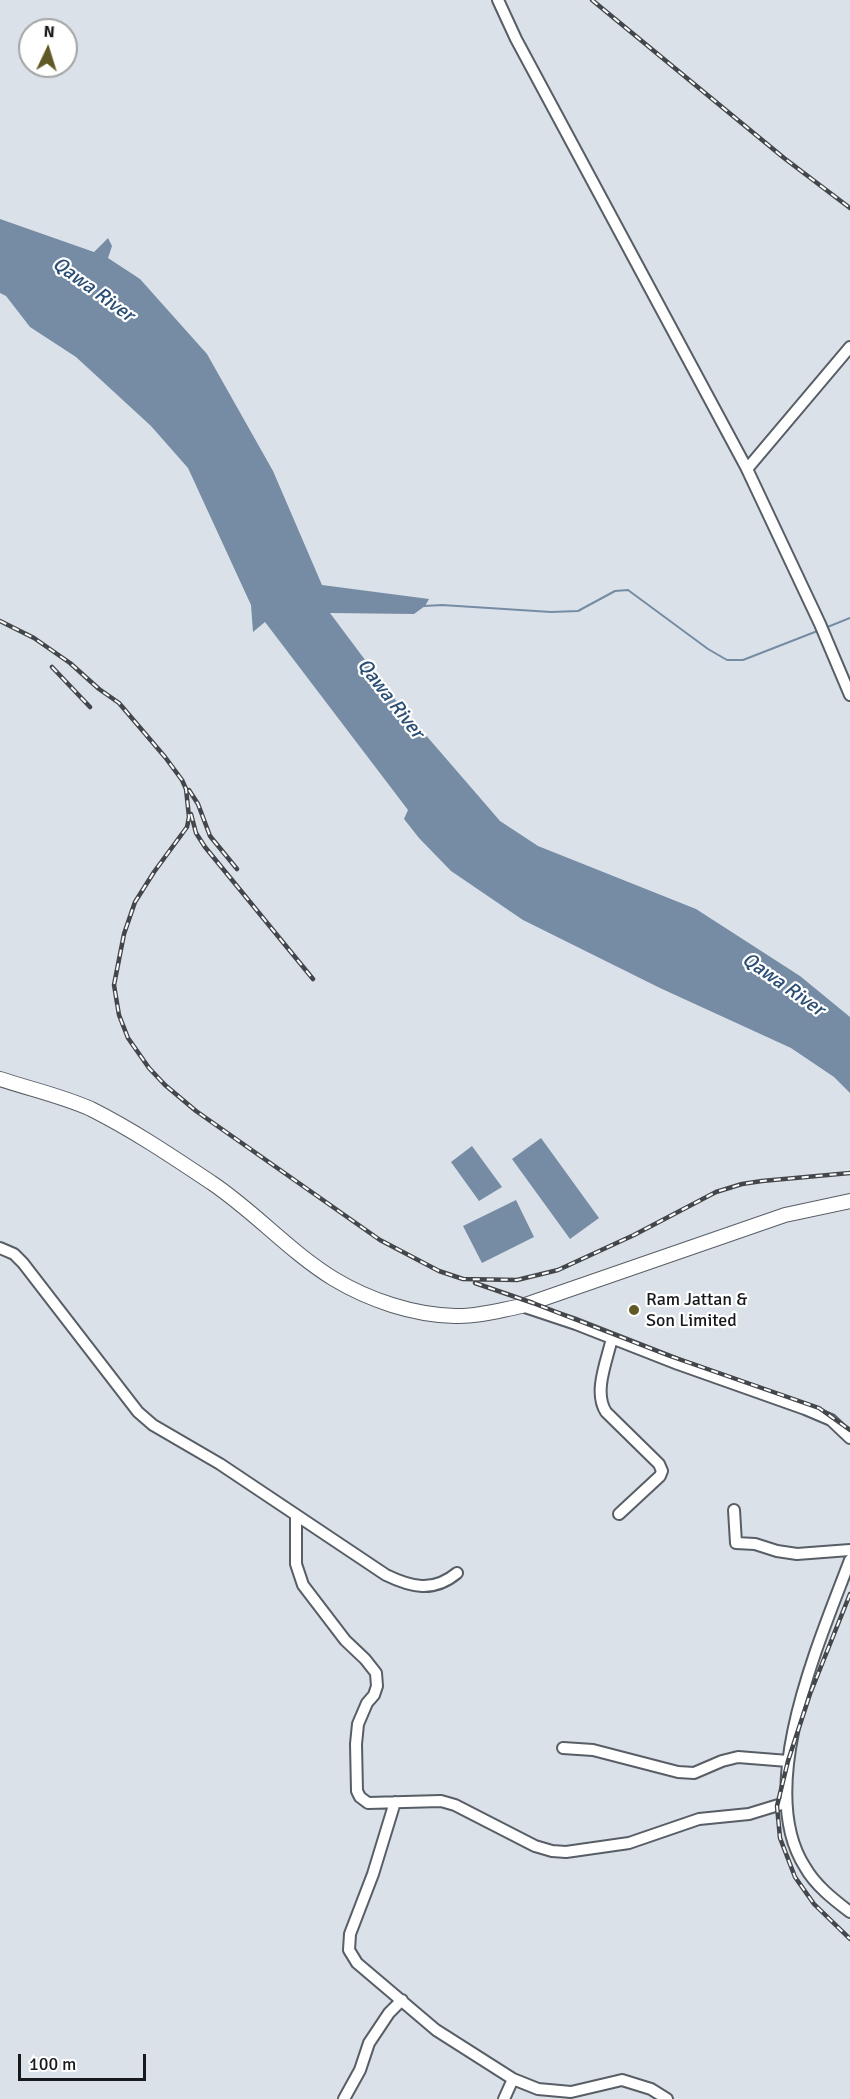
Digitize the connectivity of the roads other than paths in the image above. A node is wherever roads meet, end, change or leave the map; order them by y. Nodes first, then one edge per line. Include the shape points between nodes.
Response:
1 (498, 0) edge
2 (850, 347) edge
3 (747, 469) junction
4 (850, 695) edge
5 (0, 1079) edge
6 (850, 1201) edge
7 (0, 1248) edge
8 (522, 1306) junction
9 (612, 1338) junction
10 (850, 1438) edge
11 (734, 1510) dead end
12 (619, 1514) dead end
13 (296, 1515) junction
14 (850, 1550) edge
15 (850, 1560) edge
16 (457, 1574) dead end
17 (563, 1748) dead end
18 (788, 1761) junction
19 (395, 1802) junction
20 (785, 1803) junction
21 (850, 1912) edge
22 (402, 2000) junction
23 (513, 2079) junction
24 (344, 2099) edge
25 (504, 2099) edge
26 (667, 2099) edge

1 - 3 street
2 - 3 street
3 - 4 street
5 - 8 main road via 92,1110 143,1138 228,1194 315,1265 357,1292 393,1305 454,1317
6 - 8 main road via 785,1215
7 - 13 street via 22,1263 138,1412
8 - 9 street
9 - 10 street via 831,1420
9 - 12 street via 600,1403 662,1471
11 - 14 street via 736,1543 797,1554
13 - 16 street via 386,1575 408,1585 438,1584
13 - 19 street via 296,1564 303,1585 376,1673 374,1695 358,1724 357,1791 368,1803
15 - 18 street via 816,1651
17 - 18 street via 593,1750 694,1773 738,1757
18 - 20 street
19 - 20 street via 441,1801 455,1805 552,1851 629,1843 699,1820 749,1814
19 - 22 street via 348,1950 357,1963
20 - 21 street via 795,1846 805,1868
22 - 23 street via 436,2030
22 - 24 street via 369,2043
23 - 25 street
23 - 26 street via 538,2089 563,2092 622,2080 651,2088

